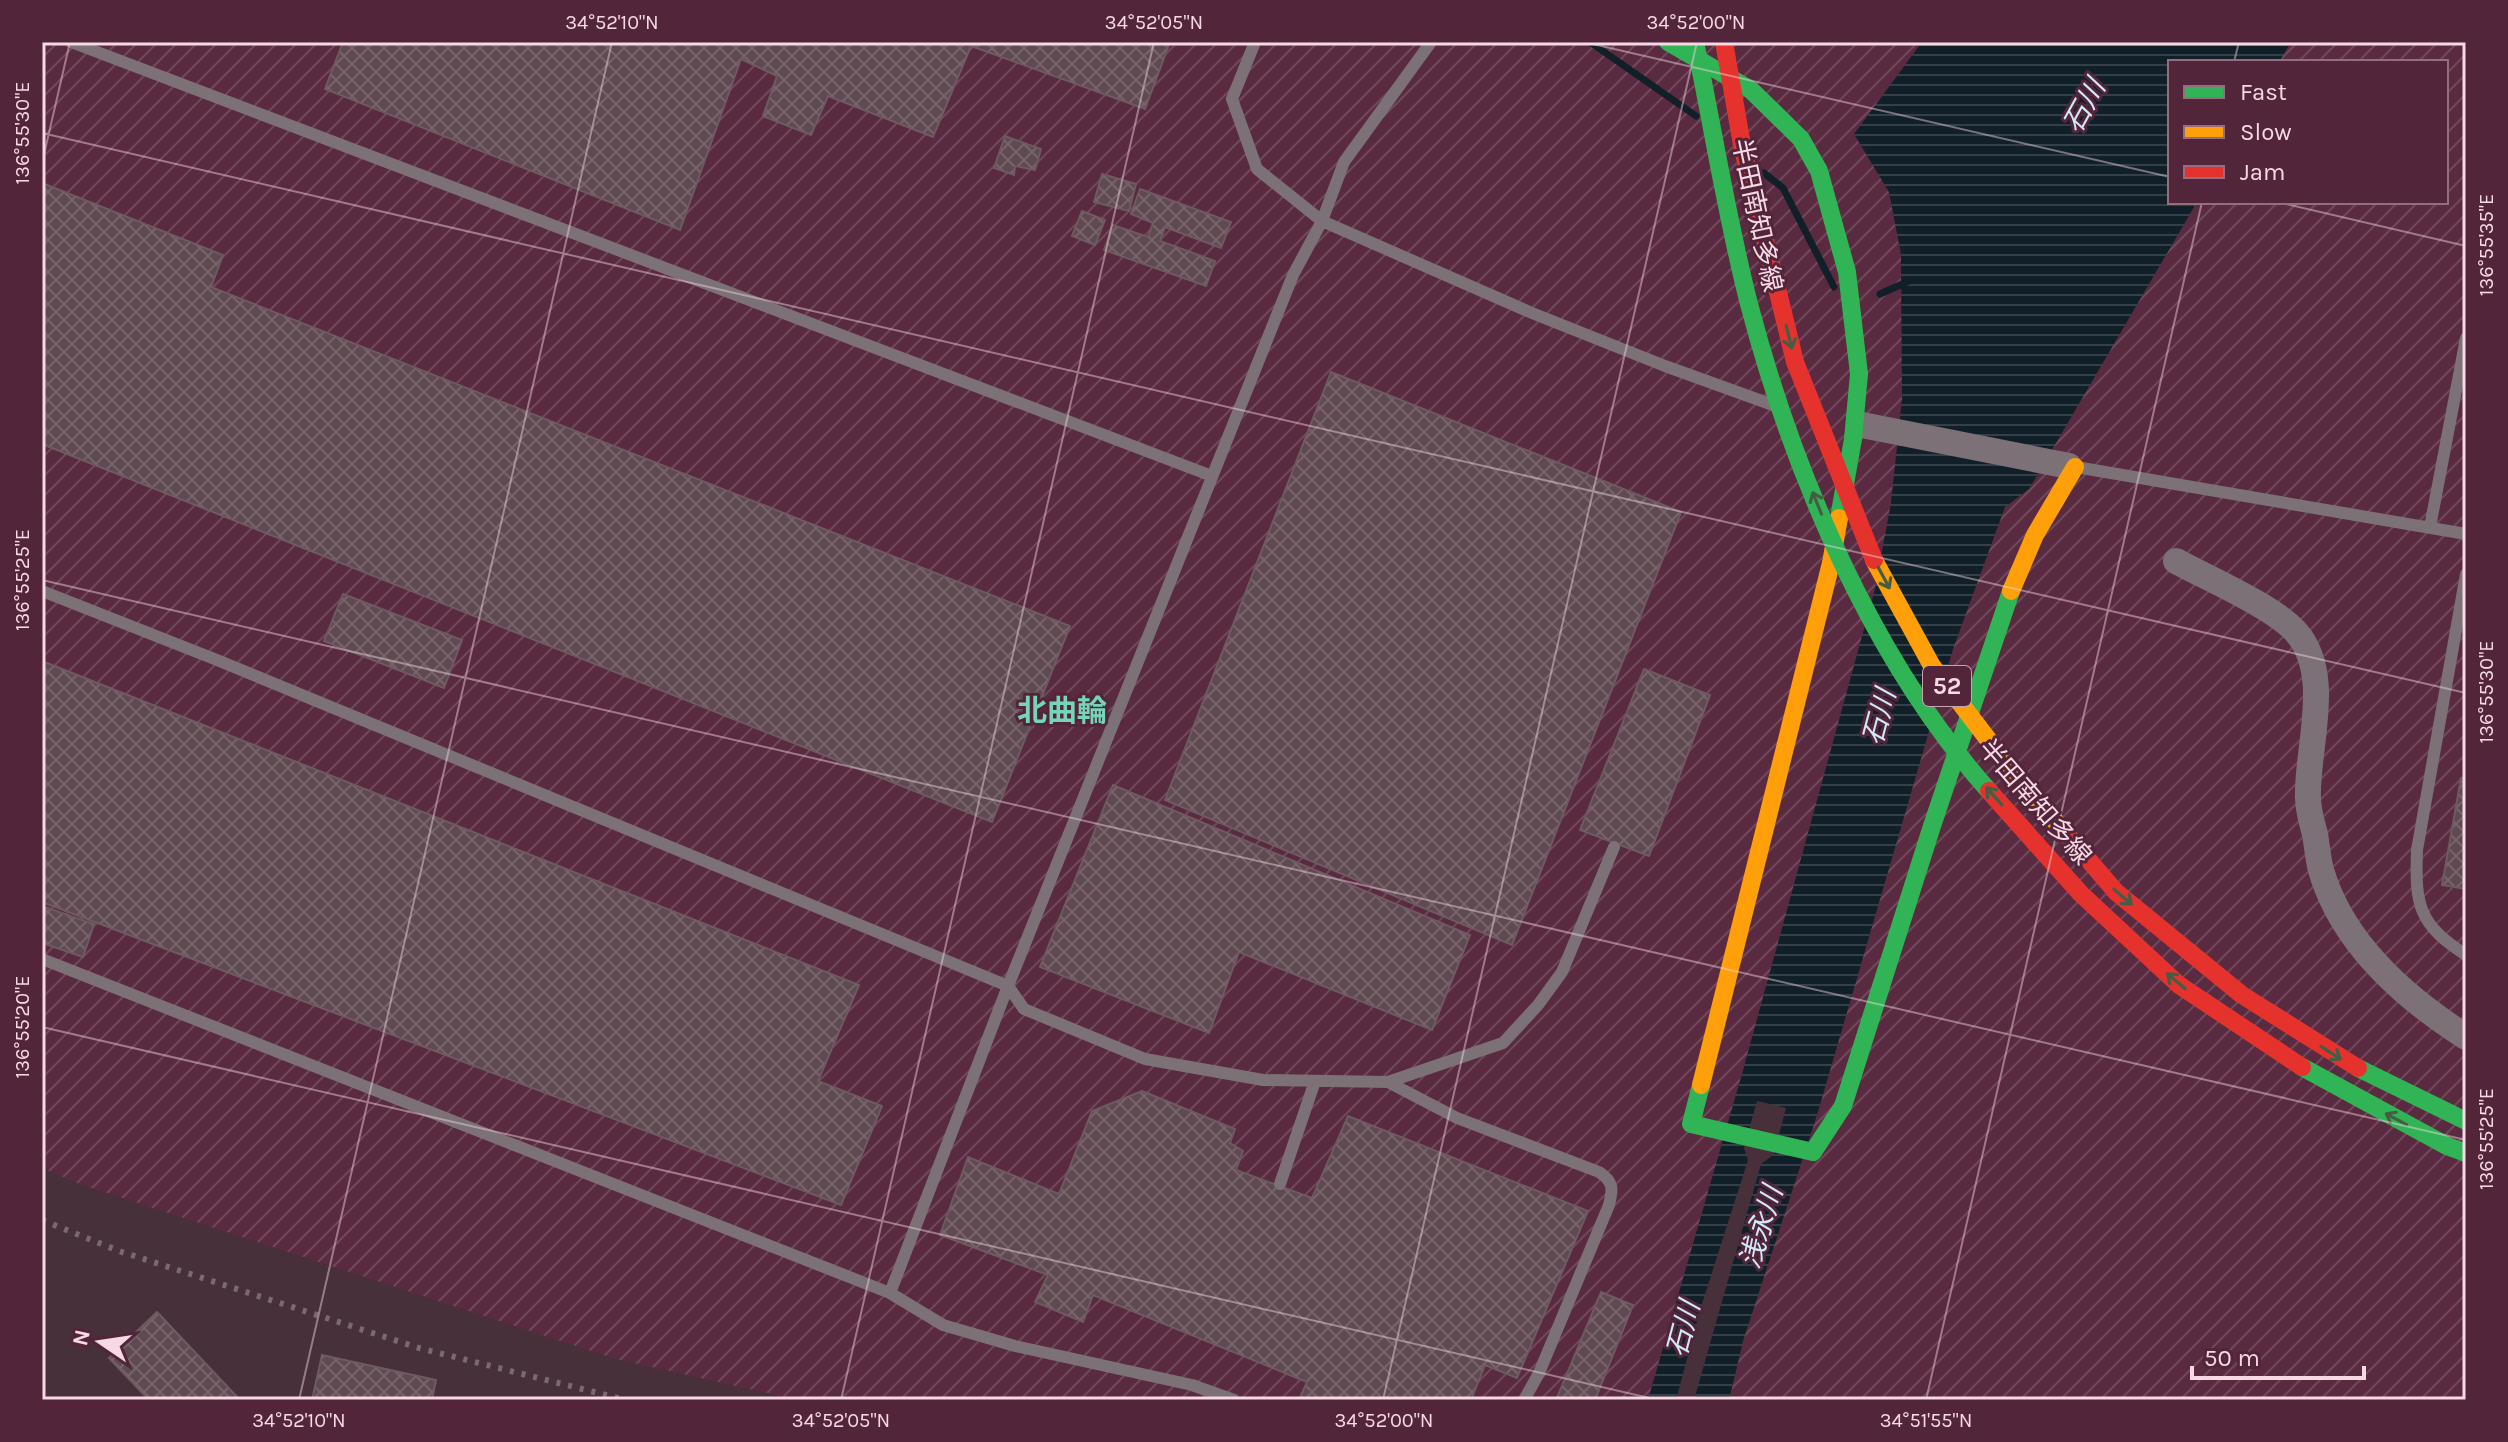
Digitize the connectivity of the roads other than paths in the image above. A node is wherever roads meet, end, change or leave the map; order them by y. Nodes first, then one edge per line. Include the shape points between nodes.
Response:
1 (71, 42) edge
2 (1255, 42) edge
3 (1431, 42) edge
4 (1668, 42) edge
5 (1695, 42) edge
6 (1724, 42) edge
7 (1322, 221) junction
8 (2466, 338) edge
9 (1858, 425) junction
10 (2072, 466) junction
11 (1212, 476) junction
12 (2430, 527) junction
13 (2466, 534) edge
14 (2176, 561) dead end
15 (2466, 574) edge
16 (42, 591) edge
17 (1614, 847) dead end
18 (2466, 955) edge
19 (42, 959) edge
20 (1008, 986) junction
21 (2466, 1037) edge
22 (1315, 1081) junction
23 (1388, 1082) junction
24 (2466, 1121) edge
25 (2466, 1153) edge
26 (1280, 1184) dead end
27 (890, 1293) junction
28 (1234, 1400) edge
29 (1524, 1400) edge

1 - 11 lane
2 - 7 lane via 1232,99 1257,169
3 - 7 lane via 1344,162
4 - 9 main road via 1751,90 1801,139 1819,171 1847,272 1859,374
25 -> 5 main road, 半田南知多線 / 52, bridge via 2313,1075 2179,985 2081,894 1962,761 1849,580 1790,438 1749,303
6 -> 24 main road, 半田南知多線 / 52, bridge via 1742,145 1795,362 1869,550 1932,666 2019,780 2116,892 2242,995 2348,1063
7 - 9 lane via 1665,366 1763,402
7 - 11 lane via 1293,275
8 - 12 lane
9 - 10 street
9 - 10 main road via 1831,563 1691,1124 1813,1152 1843,1106 2015,579
10 - 12 lane
11 - 20 lane
12 - 13 lane
14 - 21 street via 2275,615 2297,633 2313,663 2316,725 2308,798 2322,872 2345,923 2387,977
15 - 18 lane via 2417,850 2415,888 2423,915 2441,939
16 - 20 lane
17 - 23 lane via 1562,972 1503,1043
19 - 27 lane
20 - 22 lane via 1024,1009 1145,1059 1263,1080
20 - 27 lane
22 - 23 lane
22 - 26 lane
23 - 29 lane via 1457,1118 1610,1179 1609,1205
27 - 28 lane via 943,1325 1192,1385

